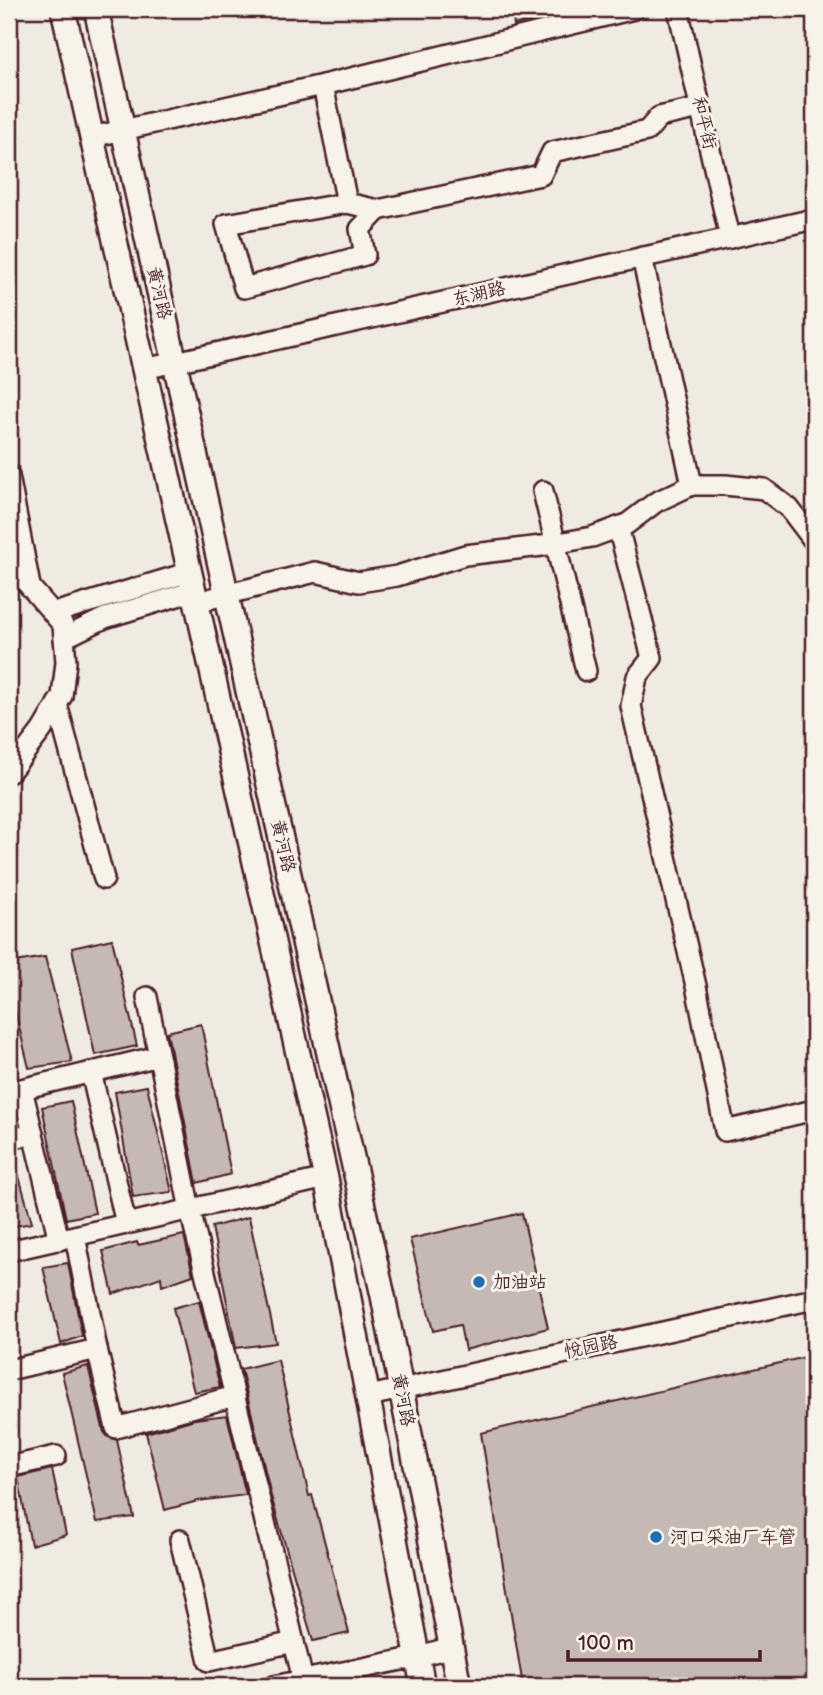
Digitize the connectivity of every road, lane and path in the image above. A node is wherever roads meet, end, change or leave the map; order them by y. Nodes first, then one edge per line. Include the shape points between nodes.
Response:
1 (64, 9) edge
2 (96, 9) edge
3 (634, 9) edge
4 (678, 9) edge
5 (323, 85) junction
6 (701, 108) junction
7 (122, 130) junction
8 (92, 137) junction
9 (347, 203) junction
10 (378, 210) junction
11 (814, 219) edge
12 (730, 238) junction
13 (642, 257) junction
14 (175, 363) junction
15 (144, 369) junction
16 (9, 476) edge
17 (692, 485) junction
18 (543, 491) dead end
19 (618, 527) junction
20 (814, 541) edge
21 (556, 544) junction
22 (9, 569) edge
23 (221, 569) junction
24 (30, 586) junction
25 (193, 586) junction
26 (227, 595) junction
27 (54, 612) junction
28 (64, 638) junction
29 (586, 671) dead end
30 (57, 704) junction
31 (9, 773) edge
32 (104, 880) dead end
33 (147, 997) dead end
34 (159, 1056) junction
35 (91, 1072) junction
36 (15, 1090) edge
37 (814, 1110) edge
38 (33, 1134) junction
39 (9, 1139) edge
40 (326, 1178) junction
41 (190, 1209) junction
42 (126, 1224) junction
43 (67, 1238) junction
44 (9, 1251) edge
45 (814, 1299) edge
46 (97, 1349) junction
47 (9, 1370) edge
48 (401, 1388) junction
49 (235, 1396) junction
50 (369, 1396) junction
51 (56, 1456) dead end
52 (9, 1467) edge
53 (180, 1540) dead end
54 (294, 1642) junction
55 (451, 1647) junction
56 (417, 1657) junction
57 (303, 1680) junction
58 (274, 1686) edge
59 (423, 1686) edge
60 (459, 1686) edge

1 - 8 main road, 黄河路
2 - 7 main road, 黄河路
3 - 5 street
4 - 6 street, 和平街
5 - 7 street
5 - 9 street
6 - 10 street via 659,117 647,131 552,152 541,175
6 - 12 street, 和平街
7 - 8 street
7 - 14 main road, 黄河路
8 - 15 main road, 黄河路
9 - 10 street
9 - 10 street via 226,224 244,288 365,255 360,229
11 - 12 street, 东湖路
12 - 13 street, 东湖路
13 - 14 street, 东湖路
13 - 17 street
14 - 15 street, 东湖路
14 - 23 main road, 黄河路
15 - 25 main road, 黄河路
16 - 24 street
17 - 19 street
17 - 20 street via 764,489 789,508
18 - 21 street
19 - 21 street
19 - 37 street via 652,658 637,677 631,706 725,1131
21 - 26 street via 465,555 397,576 359,582 315,572
21 - 29 street
22 - 24 street
23 - 25 street
23 - 26 main road, 黄河路
24 - 27 street
25 - 26 street
25 - 27 street
25 - 28 street
25 - 40 main road, 黄河路
26 - 48 main road, 黄河路
27 - 28 street via 63,625
28 - 30 street via 66,662
30 - 31 street
30 - 32 street
33 - 34 street
34 - 35 street
34 - 41 street
35 - 36 street
35 - 42 street
36 - 38 street
38 - 39 street
38 - 43 street
40 - 41 street
40 - 50 main road, 黄河路
41 - 42 street
41 - 49 street
42 - 43 street
43 - 44 street
43 - 46 street
45 - 48 street, 悦园路
46 - 47 street
46 - 49 street via 116,1428
48 - 50 street, 悦园路
48 - 55 main road, 黄河路
49 - 54 street
50 - 56 main road, 黄河路
51 - 52 street
53 - 54 street via 209,1661
54 - 57 street
55 - 56 street
55 - 60 main road, 黄河路
56 - 57 street
56 - 59 main road, 黄河路
57 - 58 street

